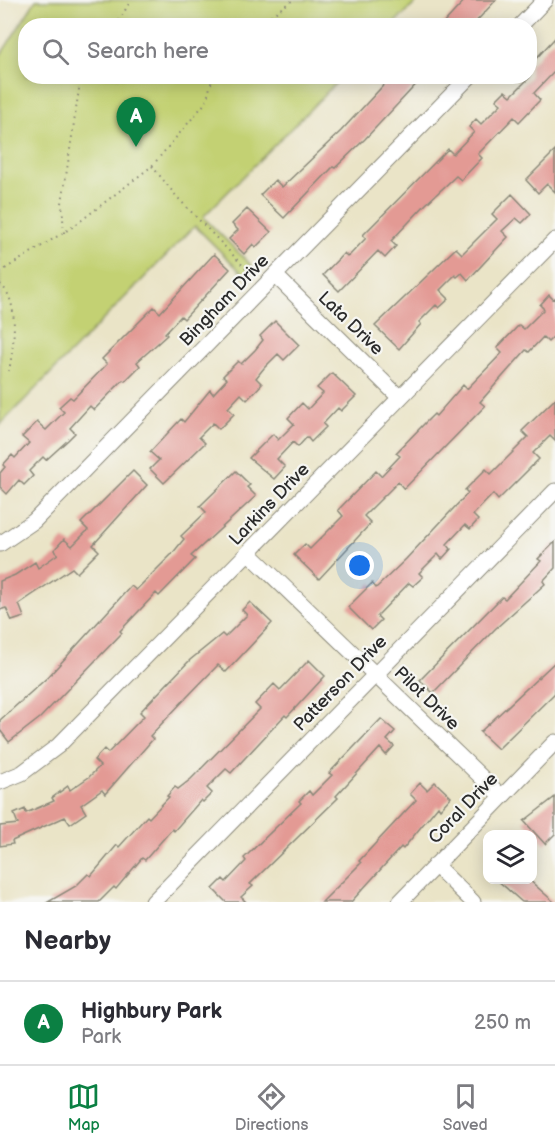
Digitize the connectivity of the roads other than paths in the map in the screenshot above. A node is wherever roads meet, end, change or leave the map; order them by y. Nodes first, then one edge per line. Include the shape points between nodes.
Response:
1 (545, 0) edge
2 (528, 18) edge
3 (462, 84) edge
4 (555, 240) edge
5 (275, 275) junction
6 (400, 398) junction
7 (555, 491) edge
8 (0, 544) edge
9 (249, 553) junction
10 (374, 675) junction
11 (555, 742) edge
12 (0, 782) edge
13 (502, 797) junction
14 (435, 865) junction
15 (153, 902) edge
16 (400, 902) edge
17 (473, 902) edge

1 - 2 street
3 - 5 street, Bingham Drive
4 - 6 street, Larkins Drive
5 - 6 street, Lata Drive
5 - 8 street, Bingham Drive via 34,521
6 - 9 street, Larkins Drive
7 - 10 street, Patterson Drive
9 - 10 street, Pilot Drive
9 - 12 street, Larkins Drive via 58,746 22,773
10 - 13 street, Pilot Drive
10 - 15 street, Patterson Drive
11 - 13 street, Coral Drive
13 - 14 street, Coral Drive
14 - 16 street, Coral Drive
14 - 17 street

